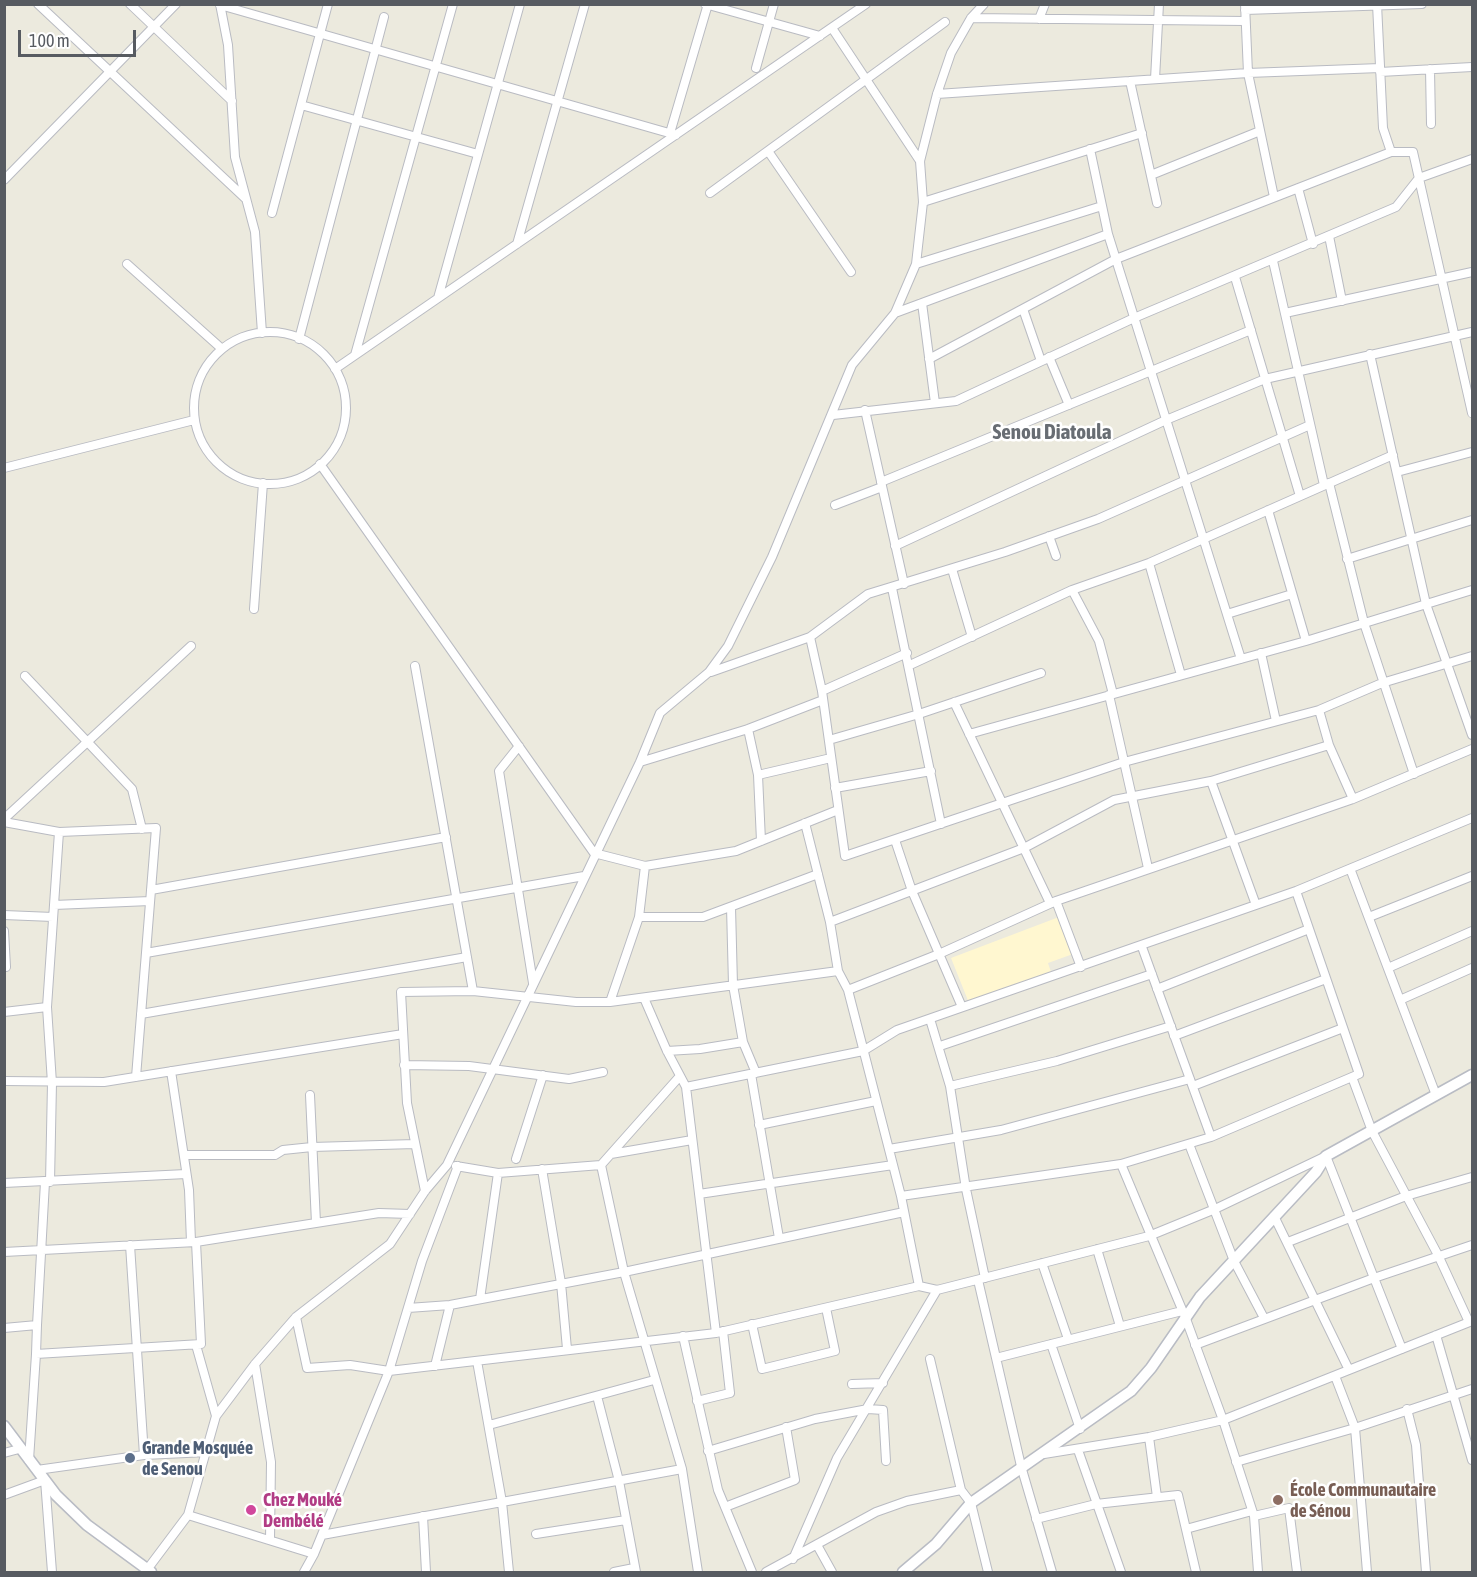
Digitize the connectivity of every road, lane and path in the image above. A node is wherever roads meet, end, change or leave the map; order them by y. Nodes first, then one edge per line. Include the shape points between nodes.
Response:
1 (38, 4) edge
2 (130, 4) edge
3 (176, 4) edge
4 (328, 4) edge
5 (453, 4) edge
6 (520, 4) edge
7 (585, 4) edge
8 (774, 4) edge
9 (866, 4) edge
10 (984, 4) edge
11 (1046, 4) edge
12 (1159, 4) edge
13 (1422, 4) edge
14 (220, 5) edge
15 (707, 5) edge
16 (1377, 5) edge
17 (1245, 7) edge
18 (384, 17) dead end
19 (971, 18) junction
20 (1039, 19) junction
21 (1158, 20) junction
22 (1245, 21) junction
23 (769, 22) junction
24 (945, 22) dead end
25 (154, 27) junction
26 (832, 28) junction
27 (320, 34) junction
28 (819, 36) junction
29 (375, 49) junction
30 (436, 66) junction
31 (1472, 67) edge
32 (756, 68) dead end
33 (1430, 69) junction
34 (1380, 70) junction
35 (110, 72) junction
36 (1248, 73) junction
37 (1473, 73) edge
38 (1155, 79) junction
39 (866, 80) junction
40 (1130, 81) junction
41 (498, 84) junction
42 (938, 94) junction
43 (232, 101) junction
44 (558, 101) junction
45 (301, 105) junction
46 (357, 120) junction
47 (1431, 124) dead end
48 (1260, 131) junction
49 (1142, 133) junction
50 (673, 134) junction
51 (416, 137) junction
52 (1090, 149) junction
53 (768, 151) junction
54 (1391, 152) junction
55 (478, 154) junction
56 (920, 161) junction
57 (1472, 163) edge
58 (1151, 175) junction
59 (1419, 178) junction
60 (4, 180) edge
61 (1298, 188) junction
62 (710, 194) dead end
63 (1274, 197) junction
64 (247, 199) junction
65 (923, 202) junction
66 (1157, 203) dead end
67 (1102, 206) junction
68 (272, 213) dead end
69 (1108, 234) junction
70 (1329, 236) junction
71 (517, 244) junction
72 (1313, 244) junction
73 (1116, 259) junction
74 (1273, 261) junction
75 (127, 264) dead end
76 (916, 264) junction
77 (850, 272) dead end
78 (1473, 272) edge
79 (1235, 277) junction
80 (1442, 279) junction
81 (438, 298) junction
82 (1342, 301) junction
83 (922, 303) junction
84 (1023, 309) junction
85 (895, 313) junction
86 (1285, 314) junction
87 (1134, 318) junction
88 (1251, 330) junction
89 (1473, 332) edge
90 (262, 333) junction
91 (1455, 336) junction
92 (299, 339) junction
93 (222, 350) junction
94 (1370, 354) junction
95 (356, 355) junction
96 (929, 359) junction
97 (1045, 359) junction
98 (335, 369) junction
99 (1298, 369) junction
100 (1151, 371) junction
101 (1266, 379) junction
102 (935, 403) junction
103 (1069, 405) junction
104 (865, 410) junction
105 (1473, 413) edge
106 (833, 415) junction
107 (194, 420) junction
108 (1166, 420) junction
109 (1310, 425) junction
110 (1283, 437) junction
111 (1473, 452) edge
112 (1393, 455) junction
113 (320, 464) junction
114 (4, 468) edge
115 (1397, 472) junction
116 (1185, 481) junction
117 (263, 483) junction
118 (882, 484) junction
119 (1326, 484) junction
120 (1300, 496) junction
121 (835, 505) dead end
122 (1268, 510) junction
123 (1473, 520) edge
124 (1049, 536) junction
125 (1203, 539) junction
126 (1412, 539) junction
127 (896, 546) junction
128 (1056, 556) dead end
129 (1347, 559) junction
130 (1149, 563) junction
131 (952, 569) junction
132 (904, 584) junction
133 (892, 588) junction
134 (1072, 590) junction
135 (1473, 590) edge
136 (1292, 594) junction
137 (1426, 604) junction
138 (254, 609) dead end
139 (1227, 614) junction
140 (1364, 623) junction
141 (810, 637) junction
142 (972, 637) junction
143 (1306, 641) junction
144 (191, 646) dead end
145 (907, 653) junction
146 (1261, 653) junction
147 (1473, 656) edge
148 (1241, 659) junction
149 (1447, 664) junction
150 (910, 665) junction
151 (415, 666) dead end
152 (709, 672) junction
153 (1041, 673) dead end
154 (1182, 675) junction
155 (24, 676) dead end
156 (1382, 683) junction
157 (823, 695) junction
158 (1111, 695) junction
159 (954, 702) junction
160 (1319, 710) junction
161 (919, 714) junction
162 (1276, 721) junction
163 (748, 729) junction
164 (969, 734) junction
165 (1473, 735) edge
166 (829, 740) junction
167 (87, 742) junction
168 (1329, 745) junction
169 (519, 746) junction
170 (1473, 749) edge
171 (831, 758) junction
172 (640, 762) junction
173 (1124, 762) junction
174 (931, 771) junction
175 (1414, 774) junction
176 (758, 775) junction
177 (1211, 782) junction
178 (835, 788) junction
179 (1132, 795) junction
180 (1353, 800) junction
181 (1003, 804) junction
182 (838, 810) junction
183 (1473, 818) edge
184 (4, 820) edge
185 (805, 823) junction
186 (941, 824) junction
187 (142, 829) junction
188 (59, 832) junction
189 (446, 837) junction
190 (895, 840) junction
191 (1232, 840) junction
192 (761, 841) junction
193 (1024, 848) junction
194 (594, 853) junction
195 (645, 866) junction
196 (1148, 867) junction
197 (1351, 871) junction
198 (818, 874) junction
199 (584, 876) junction
200 (1473, 876) edge
201 (518, 887) junction
202 (151, 890) junction
203 (912, 891) junction
204 (1296, 891) junction
205 (457, 898) junction
206 (150, 901) junction
207 (1053, 902) junction
208 (1256, 904) junction
209 (54, 905) junction
210 (730, 907) junction
211 (4, 915) edge
212 (53, 916) junction
213 (639, 917) junction
214 (1369, 917) junction
215 (830, 922) junction
216 (1309, 929) junction
217 (4, 931) edge
218 (1473, 931) edge
219 (1142, 947) junction
220 (146, 953) junction
221 (939, 954) junction
222 (467, 957) junction
223 (6, 967) dead end
224 (1081, 967) junction
225 (1388, 968) junction
226 (1473, 968) edge
227 (838, 971) junction
228 (1152, 974) junction
229 (1326, 979) junction
230 (533, 983) junction
231 (734, 985) junction
232 (1157, 989) junction
233 (848, 990) junction
234 (473, 991) junction
235 (527, 996) junction
236 (644, 998) junction
237 (1400, 1000) junction
238 (610, 1002) junction
239 (47, 1007) junction
240 (962, 1007) junction
241 (4, 1012) edge
242 (141, 1014) junction
243 (930, 1019) junction
244 (1171, 1026) junction
245 (1343, 1028) junction
246 (403, 1034) junction
247 (1174, 1036) junction
248 (743, 1041) junction
249 (940, 1046) junction
250 (666, 1051) junction
251 (863, 1051) junction
252 (404, 1065) junction
253 (493, 1068) junction
254 (171, 1071) junction
255 (603, 1072) dead end
256 (753, 1073) junction
257 (543, 1075) junction
258 (1473, 1075) edge
259 (680, 1076) junction
260 (136, 1077) junction
261 (1352, 1077) junction
262 (4, 1081) edge
263 (1191, 1082) junction
264 (52, 1083) junction
265 (950, 1086) junction
266 (686, 1087) junction
267 (310, 1095) dead end
268 (1436, 1095) junction
269 (876, 1101) junction
270 (759, 1125) junction
271 (1372, 1131) junction
272 (958, 1137) junction
273 (1211, 1137) junction
274 (693, 1140) junction
275 (415, 1144) junction
276 (1190, 1144) junction
277 (312, 1147) junction
278 (889, 1149) junction
279 (610, 1154) junction
280 (184, 1155) junction
281 (1326, 1156) junction
282 (516, 1159) dead end
283 (1121, 1164) junction
284 (447, 1165) junction
285 (602, 1165) junction
286 (893, 1165) junction
287 (458, 1166) junction
288 (542, 1169) junction
289 (498, 1173) junction
290 (186, 1174) junction
291 (1473, 1177) edge
292 (47, 1182) junction
293 (4, 1183) edge
294 (770, 1185) junction
295 (966, 1188) junction
296 (425, 1191) junction
297 (699, 1194) junction
298 (901, 1196) junction
299 (1406, 1196) junction
300 (1215, 1209) junction
301 (904, 1212) junction
302 (410, 1214) junction
303 (1274, 1216) junction
304 (1350, 1216) junction
305 (316, 1223) junction
306 (1149, 1236) junction
307 (779, 1238) junction
308 (194, 1242) junction
309 (1288, 1242) junction
310 (130, 1245) junction
311 (1473, 1245) edge
312 (41, 1248) junction
313 (1097, 1249) junction
314 (4, 1252) edge
315 (706, 1253) junction
316 (1438, 1255) junction
317 (1234, 1261) junction
318 (1042, 1263) junction
319 (624, 1272) junction
320 (1374, 1278) junction
321 (981, 1279) junction
322 (561, 1283) junction
323 (919, 1286) junction
324 (937, 1290) junction
325 (480, 1299) junction
326 (1317, 1299) junction
327 (450, 1305) junction
328 (408, 1308) junction
329 (826, 1308) junction
330 (1184, 1315) junction
331 (296, 1317) junction
332 (1264, 1318) junction
333 (1471, 1322) edge
334 (752, 1324) junction
335 (37, 1325) junction
336 (1120, 1326) junction
337 (4, 1328) edge
338 (720, 1332) junction
339 (1436, 1335) junction
340 (683, 1336) junction
341 (643, 1340) junction
342 (1068, 1340) junction
343 (196, 1344) junction
344 (1051, 1344) junction
345 (1195, 1344) junction
346 (135, 1348) junction
347 (567, 1349) junction
348 (1402, 1349) junction
349 (36, 1354) junction
350 (996, 1358) junction
351 (930, 1359) dead end
352 (477, 1361) junction
353 (255, 1364) junction
354 (435, 1366) junction
355 (1349, 1370) junction
356 (389, 1371) junction
357 (1335, 1376) junction
358 (654, 1380) junction
359 (883, 1383) junction
360 (852, 1384) dead end
361 (1473, 1389) edge
362 (1453, 1395) junction
363 (597, 1396) junction
364 (697, 1401) junction
365 (868, 1409) junction
366 (1407, 1409) junction
367 (216, 1416) junction
368 (1223, 1420) junction
369 (4, 1425) edge
370 (489, 1425) junction
371 (786, 1427) junction
372 (1355, 1428) junction
373 (1080, 1429) junction
374 (1149, 1437) junction
375 (1470, 1446) edge
376 (19, 1449) junction
377 (1078, 1450) junction
378 (708, 1451) junction
379 (207, 1452) junction
380 (4, 1453) edge
381 (1044, 1454) junction
382 (144, 1455) junction
383 (1473, 1460) edge
384 (29, 1461) junction
385 (886, 1461) dead end
386 (1236, 1462) junction
387 (1021, 1466) junction
388 (682, 1469) junction
389 (37, 1470) junction
390 (45, 1480) junction
391 (619, 1481) junction
392 (961, 1491) junction
393 (4, 1496) edge
394 (1157, 1497) junction
395 (502, 1502) junction
396 (971, 1503) junction
397 (1096, 1504) junction
398 (725, 1506) junction
399 (1253, 1514) junction
400 (188, 1515) junction
401 (423, 1516) junction
402 (1036, 1519) junction
403 (626, 1520) junction
404 (1186, 1529) junction
405 (536, 1534) dead end
406 (322, 1535) junction
407 (270, 1540) junction
408 (817, 1545) junction
409 (314, 1554) junction
410 (793, 1559) junction
411 (635, 1570) edge
412 (52, 1572) edge
413 (148, 1572) edge
414 (304, 1572) edge
415 (426, 1572) edge
416 (509, 1572) edge
417 (614, 1572) edge
418 (698, 1572) edge
419 (752, 1572) edge
420 (766, 1572) edge
421 (832, 1572) edge
422 (903, 1572) edge
423 (988, 1572) edge
424 (1052, 1572) edge
425 (1121, 1572) edge
426 (1196, 1572) edge
427 (1258, 1572) edge
428 (1297, 1572) edge
429 (1367, 1572) edge
430 (1426, 1572) edge

1 - 35 street
2 - 25 street
3 - 25 street
4 - 27 street
5 - 30 street
6 - 41 street
7 - 44 street
8 - 23 street
9 - 26 street
10 - 19 street
11 - 20 street
12 - 21 street
13 - 16 street
14 - 27 street
14 - 43 street
15 - 23 street
15 - 50 street
16 - 17 street
16 - 34 street
17 - 22 street
18 - 29 street
19 - 20 street
19 - 42 street via 951,53
20 - 21 street
21 - 22 street
21 - 38 street
22 - 36 street
23 - 28 street
23 - 32 street
24 - 39 street
25 - 35 street
25 - 43 street
26 - 28 street
26 - 39 street
27 - 29 street
27 - 45 street
28 - 50 street
29 - 30 street
29 - 46 street
30 - 41 street
30 - 51 street
31 - 33 street
31 - 37 street
33 - 34 street
33 - 47 street
34 - 36 street
34 - 54 street via 1383,128
35 - 60 street
35 - 64 street
36 - 38 street
36 - 48 street
38 - 40 street
39 - 53 street
39 - 56 street
40 - 42 street
40 - 49 street
41 - 44 street
41 - 55 street
42 - 56 street
43 - 64 street via 235,157
44 - 50 street
44 - 71 street
45 - 46 street
45 - 68 street
46 - 51 street
46 - 92 street
48 - 58 street
48 - 63 street
49 - 52 street
49 - 58 street
50 - 71 street
51 - 55 street
51 - 95 street
52 - 65 street
52 - 67 street
53 - 62 street
53 - 77 street
54 - 59 street via 1413,152
54 - 61 street
55 - 81 street
56 - 65 street
57 - 59 street
58 - 66 street
59 - 70 street via 1396,207
59 - 80 street
61 - 63 street
61 - 72 street
63 - 73 street
64 - 90 street via 255,232
65 - 76 street
67 - 69 street
67 - 76 street
69 - 73 street
69 - 83 street
70 - 72 street
70 - 82 street
71 - 81 street
72 - 74 street
73 - 84 street
73 - 87 street
74 - 79 street
74 - 86 street
75 - 93 street
76 - 85 street
78 - 80 street
79 - 87 street
79 - 88 street
80 - 82 street
80 - 91 street
81 - 95 street
82 - 86 street
83 - 85 street
83 - 96 street
84 - 96 street
84 - 97 street
85 - 106 street via 852,365
86 - 99 street
87 - 97 street
87 - 100 street
88 - 100 street
88 - 101 street
89 - 91 street
90 - 92 street via 281,333
90 - 93 street via 243,337
91 - 94 street
91 - 105 street
92 - 98 street via 323,354
93 - 107 street via 206,366 198,383
94 - 99 street
94 - 112 street
95 - 98 street
96 - 102 street
97 - 102 street via 956,400
97 - 103 street
98 - 113 street via 342,386 345,415 338,442
99 - 101 street
99 - 109 street
100 - 103 street
100 - 108 street
101 - 108 street
101 - 110 street
102 - 104 street
103 - 118 street
104 - 106 street
104 - 118 street
106 - 152 street via 772,557 728,646
107 - 114 street
107 - 117 street via 204,447 216,462 240,478
108 - 116 street
108 - 127 street
109 - 110 street
109 - 119 street
110 - 116 street
110 - 120 street
111 - 115 street
112 - 115 street
112 - 119 street
113 - 117 street via 296,479
113 - 169 street
115 - 126 street
116 - 124 street
116 - 125 street
117 - 138 street
118 - 121 street
118 - 127 street
119 - 120 street
119 - 129 street
120 - 122 street
122 - 125 street
122 - 136 street
123 - 126 street
124 - 128 street
124 - 131 street
125 - 130 street
125 - 139 street
126 - 129 street
126 - 137 street
127 - 132 street
129 - 140 street
130 - 134 street
130 - 154 street
131 - 132 street
131 - 142 street
132 - 133 street
133 - 141 street via 868,594
133 - 145 street
134 - 142 street
134 - 158 street via 1099,641
135 - 137 street
136 - 139 street
136 - 143 street
137 - 140 street
137 - 149 street
139 - 148 street
140 - 143 street
140 - 156 street
141 - 152 street
141 - 157 street
142 - 150 street
143 - 146 street
144 - 167 street
145 - 150 street
145 - 157 street
146 - 148 street
146 - 162 street
147 - 149 street
148 - 154 street
149 - 156 street
149 - 165 street
150 - 161 street
151 - 189 street
152 - 172 street via 660,713
153 - 159 street
154 - 158 street
155 - 167 street
156 - 160 street
156 - 175 street
157 - 163 street
157 - 166 street
158 - 164 street
158 - 173 street
159 - 161 street
159 - 164 street
160 - 162 street
160 - 168 street
161 - 166 street
161 - 174 street
162 - 173 street
163 - 172 street
163 - 176 street
164 - 181 street
166 - 171 street
167 - 184 street
167 - 187 street via 132,789
168 - 177 street
168 - 180 street
169 - 194 street
169 - 201 street via 499,771
170 - 175 street
171 - 176 street
171 - 178 street
172 - 194 street
173 - 179 street
173 - 181 street
174 - 178 street
174 - 186 street
175 - 180 street
176 - 192 street
177 - 179 street
177 - 191 street
178 - 182 street
179 - 193 street via 1114,800
179 - 196 street
180 - 191 street
181 - 186 street
181 - 193 street
182 - 185 street
182 - 190 street via 845,856
183 - 197 street
184 - 188 street
185 - 192 street
185 - 198 street
186 - 190 street
187 - 188 street
187 - 202 street via 156,828
188 - 209 street
189 - 202 street
189 - 205 street
190 - 203 street
191 - 196 street
191 - 208 street
192 - 195 street via 735,851
193 - 203 street
193 - 207 street
194 - 195 street
194 - 199 street
195 - 213 street
196 - 207 street
197 - 204 street
197 - 214 street
198 - 210 street
198 - 215 street
199 - 201 street
199 - 230 street
200 - 214 street
201 - 205 street
201 - 230 street
202 - 206 street
203 - 215 street
203 - 221 street
204 - 208 street
204 - 216 street
205 - 220 street
205 - 222 street
206 - 209 street
206 - 220 street
207 - 221 street
207 - 224 street
208 - 219 street
209 - 212 street
210 - 213 street via 703,917
210 - 231 street
211 - 212 street
212 - 239 street
213 - 238 street
214 - 225 street
215 - 227 street
216 - 229 street
216 - 232 street
217 - 223 street
218 - 225 street
219 - 224 street
219 - 228 street
220 - 242 street
221 - 233 street
221 - 240 street
222 - 234 street
222 - 242 street
224 - 240 street
225 - 237 street
226 - 237 street
227 - 231 street
227 - 233 street
228 - 232 street
228 - 249 street
229 - 245 street
229 - 247 street
230 - 235 street
231 - 236 street
231 - 248 street
232 - 244 street
233 - 251 street
234 - 235 street
234 - 246 street via 401,992
235 - 238 street
235 - 253 street
236 - 238 street
236 - 250 street
237 - 268 street
239 - 241 street
239 - 264 street
240 - 243 street
242 - 260 street
243 - 249 street
243 - 251 street via 897,1030
244 - 247 street
244 - 265 street via 1057,1061
245 - 261 street via 1359,1074
245 - 263 street
246 - 252 street
246 - 254 street
247 - 263 street
248 - 250 street
248 - 256 street
249 - 265 street
250 - 259 street
251 - 256 street
251 - 269 street
252 - 253 street
252 - 275 street
253 - 257 street
253 - 284 street
254 - 260 street
254 - 280 street
255 - 257 street via 569,1079
256 - 266 street
256 - 270 street
257 - 282 street
258 - 268 street
259 - 266 street
259 - 279 street
260 - 264 street
261 - 271 street
261 - 273 street
262 - 264 street
263 - 272 street via 1001,1130
263 - 273 street
264 - 292 street
265 - 272 street
266 - 274 street
267 - 277 street
268 - 271 street
269 - 270 street
269 - 278 street
270 - 294 street
271 - 281 street
271 - 299 street
272 - 278 street
272 - 295 street
273 - 276 street
274 - 279 street
274 - 297 street
275 - 277 street
275 - 296 street
276 - 283 street
276 - 300 street
277 - 280 street via 283,1150 275,1155
277 - 305 street
278 - 286 street
279 - 285 street
280 - 290 street
281 - 300 street
281 - 303 street
281 - 304 street
283 - 295 street
283 - 306 street
284 - 287 street
284 - 296 street
285 - 288 street
285 - 319 street
286 - 294 street
286 - 298 street
287 - 289 street
287 - 328 street
288 - 289 street
288 - 322 street
289 - 325 street
290 - 292 street
290 - 308 street
291 - 299 street
292 - 293 street
292 - 312 street
294 - 297 street
294 - 307 street
295 - 298 street
295 - 321 street
296 - 302 street
297 - 315 street
298 - 301 street
299 - 304 street
299 - 316 street
300 - 306 street
300 - 317 street
301 - 307 street
301 - 323 street
302 - 305 street via 380,1213
302 - 331 street via 390,1244
303 - 309 street
303 - 317 street
304 - 309 street
304 - 320 street
305 - 308 street
306 - 313 street
306 - 330 street
307 - 315 street
308 - 310 street
308 - 343 street via 201,1344
309 - 326 street
310 - 312 street
310 - 346 street
311 - 316 street
312 - 314 street
312 - 335 street
313 - 318 street
313 - 336 street
315 - 319 street
315 - 338 street
316 - 320 street
316 - 333 street
317 - 330 street
317 - 332 street
318 - 321 street
318 - 342 street
319 - 322 street
319 - 341 street
320 - 326 street
320 - 348 street
321 - 324 street
321 - 350 street
322 - 325 street
322 - 347 street
323 - 324 street
323 - 329 street
324 - 359 street
325 - 327 street
326 - 332 street
326 - 355 street
327 - 328 street
327 - 354 street
328 - 356 street
329 - 334 street
329 - 334 street via 835,1351 762,1369
330 - 336 street
330 - 345 street
330 - 373 street via 1151,1368 1131,1391
331 - 353 street
331 - 356 street via 305,1367 350,1365
332 - 345 street
333 - 339 street
334 - 338 street
335 - 337 street
335 - 349 street
336 - 342 street
338 - 340 street
338 - 364 street via 730,1393
339 - 348 street
339 - 362 street
340 - 341 street
340 - 364 street
341 - 347 street
341 - 358 street
342 - 344 street
343 - 346 street
343 - 367 street
344 - 350 street
344 - 373 street
345 - 368 street
346 - 349 street
346 - 382 street
347 - 352 street
348 - 355 street
349 - 384 street
350 - 387 street
351 - 392 street
352 - 354 street
352 - 370 street
353 - 367 street
353 - 407 street via 271,1462
354 - 356 street
355 - 357 street
356 - 406 street
357 - 368 street
357 - 372 street
358 - 363 street
358 - 388 street
359 - 360 street
359 - 365 street
361 - 362 street
362 - 366 street
362 - 375 street
363 - 370 street
363 - 391 street
364 - 378 street
365 - 371 street
365 - 385 street via 883,1410
365 - 410 street via 837,1458
366 - 372 street
366 - 430 street via 1416,1445
367 - 379 street
368 - 374 street
368 - 386 street
369 - 376 street
370 - 395 street
371 - 378 street
371 - 398 street via 795,1480
372 - 386 street
372 - 429 street
373 - 381 street
374 - 377 street
374 - 394 street
375 - 383 street
376 - 380 street
376 - 384 street
377 - 381 street
377 - 397 street
378 - 398 street
379 - 382 street
379 - 400 street
381 - 387 street
382 - 389 street
384 - 389 street
386 - 399 street
387 - 396 street
387 - 402 street
388 - 391 street
388 - 418 street
389 - 390 street
390 - 393 street
390 - 412 street
390 - 413 street via 87,1525
391 - 395 street
391 - 403 street
392 - 396 street
392 - 408 street via 907,1501 876,1512
394 - 397 street
394 - 404 street via 1178,1495
395 - 401 street
395 - 416 street
396 - 422 street via 936,1544
396 - 423 street
397 - 402 street
397 - 425 street
398 - 419 street
399 - 404 street
399 - 427 street
399 - 428 street via 1289,1508
400 - 407 street
400 - 413 street
401 - 406 street
401 - 415 street
402 - 424 street
403 - 405 street
403 - 411 street
404 - 426 street
406 - 409 street
407 - 409 street
408 - 410 street
408 - 421 street
409 - 414 street
410 - 420 street
411 - 417 street

